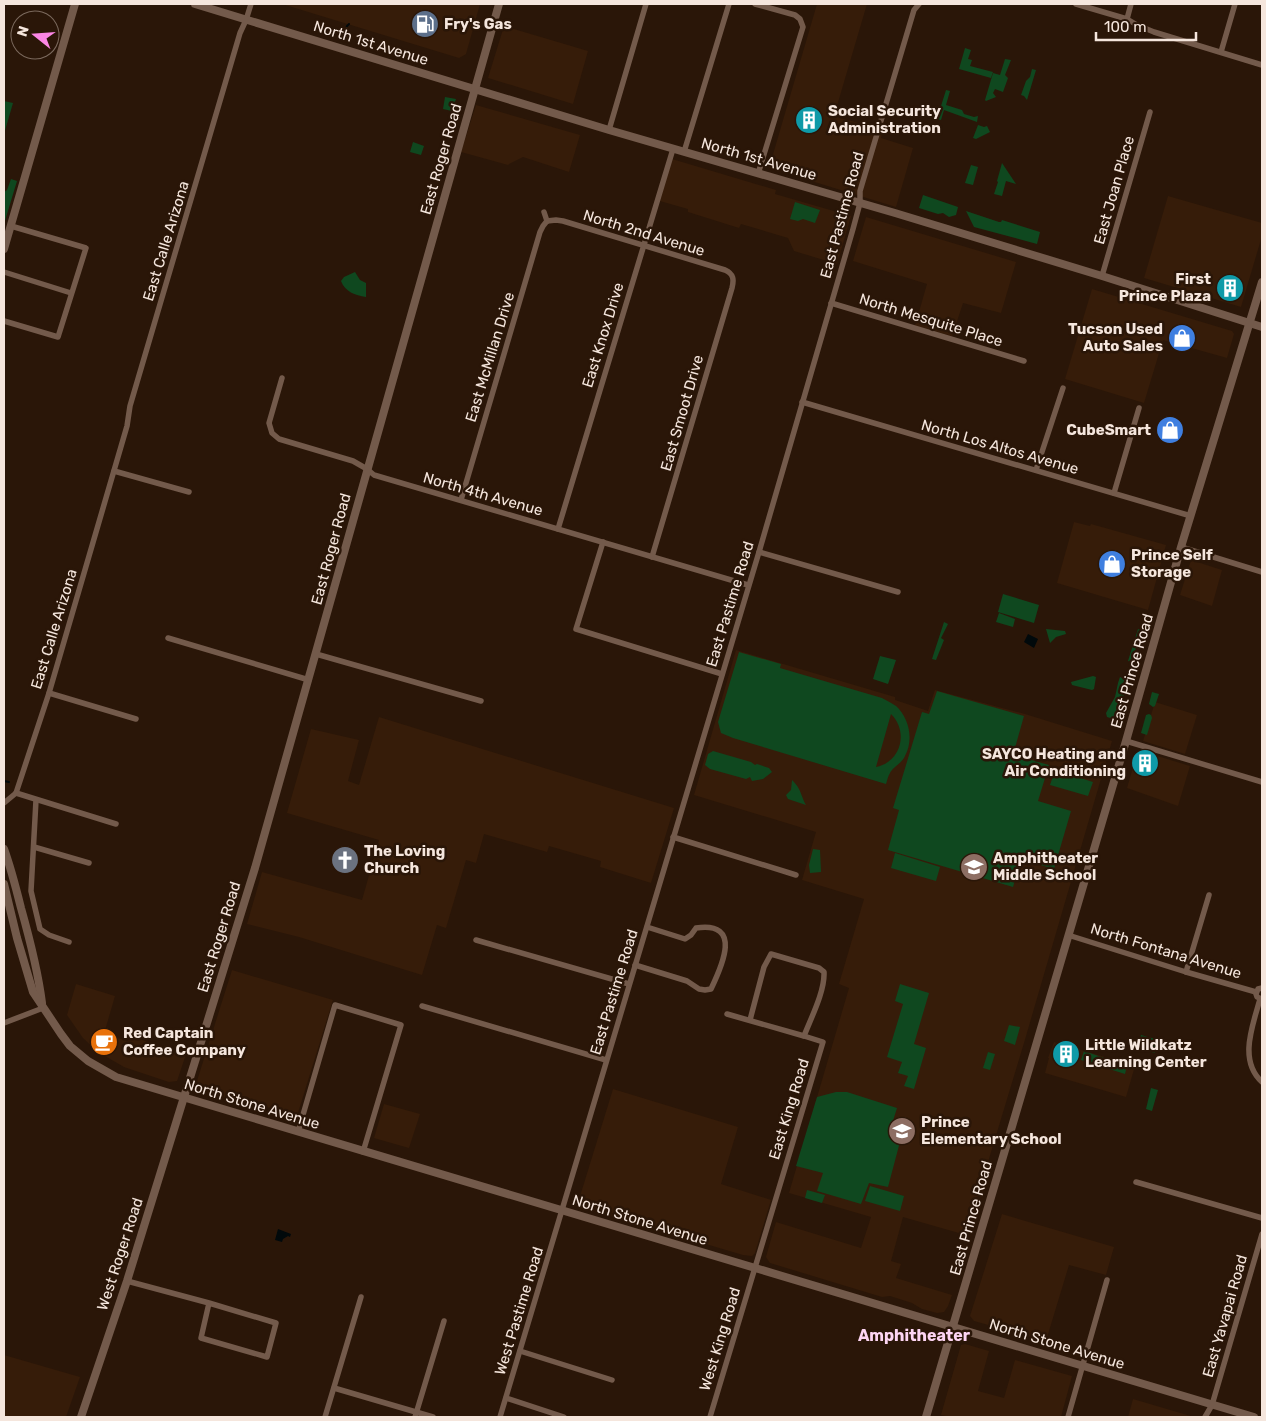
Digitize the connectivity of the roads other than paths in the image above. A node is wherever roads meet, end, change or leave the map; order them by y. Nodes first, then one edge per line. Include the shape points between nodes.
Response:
1 (75, 4) edge
2 (195, 4) edge
3 (251, 4) edge
4 (499, 4) edge
5 (646, 4) edge
6 (728, 4) edge
7 (755, 4) edge
8 (919, 4) edge
9 (1076, 4) edge
10 (1132, 4) edge
11 (1235, 4) edge
12 (1127, 19) junction
13 (246, 20) junction
14 (1221, 52) junction
15 (1262, 65) edge
16 (475, 88) junction
17 (1150, 112) dead end
18 (608, 130) junction
19 (673, 148) junction
20 (684, 152) junction
21 (758, 174) junction
22 (860, 203) junction
23 (544, 212) dead end
24 (547, 221) junction
25 (11, 226) junction
26 (643, 245) junction
27 (4, 249) edge
28 (4, 272) edge
29 (733, 275) joint
30 (1102, 276) junction
31 (1262, 282) edge
32 (71, 293) junction
33 (831, 303) junction
34 (4, 321) edge
35 (1250, 323) junction
36 (1262, 326) edge
37 (1024, 361) dead end
38 (282, 378) dead end
39 (1063, 388) dead end
40 (802, 402) junction
41 (1139, 408) dead end
42 (368, 469) junction
43 (1036, 470) junction
44 (114, 471) junction
45 (189, 492) dead end
46 (1114, 493) junction
47 (461, 500) junction
48 (1191, 516) junction
49 (558, 529) junction
50 (603, 542) junction
51 (1181, 547) junction
52 (759, 552) junction
53 (652, 557) junction
54 (1262, 572) edge
55 (748, 585) junction
56 (898, 592) dead end
57 (168, 638) dead end
58 (316, 654) junction
59 (722, 674) junction
60 (309, 680) junction
61 (49, 693) junction
62 (481, 701) dead end
63 (136, 719) dead end
64 (1126, 741) junction
65 (1262, 782) edge
66 (16, 793) junction
67 (36, 800) junction
68 (4, 803) edge
69 (116, 824) dead end
70 (673, 837) junction
71 (34, 847) junction
72 (4, 849) edge
73 (89, 863) dead end
74 (796, 875) dead end
75 (4, 884) edge
76 (1209, 895) dead end
77 (646, 927) junction
78 (1068, 935) junction
79 (476, 940) dead end
80 (69, 942) dead end
81 (635, 965) junction
82 (1186, 972) junction
83 (629, 984) junction
84 (1259, 990) edge
85 (1261, 999) edge
86 (422, 1006) dead end
87 (43, 1008) junction
88 (727, 1014) dead end
89 (750, 1020) junction
90 (4, 1023) edge
91 (804, 1036) junction
92 (606, 1060) junction
93 (1262, 1082) edge
94 (183, 1099) junction
95 (298, 1132) junction
96 (363, 1152) junction
97 (1136, 1182) dead end
98 (562, 1211) junction
99 (1262, 1218) edge
100 (1262, 1234) edge
101 (755, 1268) junction
102 (1107, 1280) dead end
103 (127, 1281) junction
104 (361, 1297) dead end
105 (209, 1303) junction
106 (444, 1321) dead end
107 (953, 1328) junction
108 (520, 1351) junction
109 (1083, 1366) junction
110 (612, 1380) dead end
111 (334, 1388) junction
112 (506, 1398) junction
113 (1212, 1405) junction
114 (415, 1415) edge
115 (81, 1417) edge
116 (325, 1417) edge
117 (433, 1417) edge
118 (500, 1417) edge
119 (564, 1417) edge
120 (710, 1417) edge
121 (926, 1417) edge
122 (1068, 1417) edge
123 (1204, 1417) edge
124 (1212, 1417) edge
125 (1254, 1417) edge

1 - 25 main road
2 - 13 main road, North 1st Avenue
3 - 13 street
4 - 16 main road, East Roger Road
5 - 18 street
6 - 20 street
7 - 21 street via 795,15 802,27
8 - 22 street, East Pastime Road via 914,10 860,190
9 - 12 street
10 - 12 street
11 - 14 street
12 - 14 street via 1154,32
13 - 16 main road, North 1st Avenue
13 - 44 street, East Calle Arizona via 130,406
14 - 15 street
16 - 18 main road, North 1st Avenue
16 - 42 main road, East Roger Road
17 - 30 street, East Joan Place
18 - 19 main road, North 1st Avenue
19 - 20 main road, North 1st Avenue
19 - 26 street, East Knox Drive
20 - 21 main road, North 1st Avenue
21 - 22 main road, North 1st Avenue
22 - 30 main road, North 1st Avenue
22 - 33 street, East Pastime Road
23 - 24 street
24 - 26 street, North 2nd Avenue via 556,220
24 - 47 street, East McMillan Drive via 540,232
25 - 27 main road
25 - 32 street via 86,248
26 - 29 street, North 2nd Avenue
26 - 49 street, East Knox Drive
28 - 32 street
29 - 53 street, East Smoot Drive via 732,288
30 - 35 main road, North 1st Avenue
31 - 35 main road, East Prince Road
32 - 34 street via 58,337
33 - 37 street, North Mesquite Place
33 - 40 street, East Pastime Road
35 - 36 main road, North 1st Avenue
35 - 48 main road, East Prince Road
38 - 42 street, North 4th Avenue via 269,423 274,436 353,461
39 - 43 street
40 - 43 street, North Los Altos Avenue
40 - 52 street, East Pastime Road
41 - 46 street
42 - 47 street, North 4th Avenue via 374,475
42 - 58 main road, East Roger Road
43 - 46 street, North Los Altos Avenue
44 - 45 street
44 - 61 street, East Calle Arizona
46 - 48 street, North Los Altos Avenue
47 - 49 street, North 4th Avenue
48 - 51 main road, East Prince Road
49 - 50 street, North 4th Avenue
50 - 53 street, North 4th Avenue
50 - 59 street via 576,629
51 - 54 street
51 - 64 main road, East Prince Road
52 - 55 street, East Pastime Road
52 - 56 street
53 - 55 street, North 4th Avenue
55 - 59 street, East Pastime Road
57 - 60 street
58 - 60 main road, East Roger Road
58 - 62 street
59 - 70 street, East Pastime Road
60 - 94 main road, East Roger Road
61 - 63 street
61 - 66 street, East Calle Arizona
64 - 65 street
64 - 78 main road, East Prince Road
66 - 67 street
66 - 68 street
67 - 69 street
67 - 71 street
70 - 74 street
70 - 77 street, East Pastime Road
71 - 73 street
71 - 80 street via 30,891 40,929
72 - 87 main road, North Stone Avenue via 29,936
75 - 87 main road, North Stone Avenue via 33,992
76 - 82 street
77 - 81 street, East Pastime Road
77 - 81 street via 685,939 696,928 716,929 726,942 720,970 711,989 705,990
78 - 82 street, North Fontana Avenue
78 - 107 main road, East Prince Road
79 - 83 street
81 - 83 street, East Pastime Road
82 - 84 street, North Fontana Avenue
83 - 92 street, East Pastime Road
84 - 85 street via 1256,995
85 - 93 street via 1250,1034 1249,1053 1257,1077
86 - 92 street
87 - 90 street
87 - 94 main road, North Stone Avenue via 70,1046 88,1061 116,1078
88 - 89 street
89 - 91 street
89 - 91 street, East King Road via 764,967 771,954 819,968 824,972 822,988
91 - 101 street, East King Road via 823,1042
92 - 98 street, East Pastime Road
94 - 95 main road, North Stone Avenue
94 - 103 main road, West Roger Road
95 - 96 main road, North Stone Avenue
95 - 96 street via 336,1004 401,1024
96 - 98 main road, North Stone Avenue
97 - 99 street
98 - 101 main road, North Stone Avenue
98 - 108 street, West Pastime Road
100 - 113 street, East Yavapai Road
101 - 107 main road, North Stone Avenue
101 - 120 street, West King Road
102 - 109 street
103 - 105 street
103 - 115 main road, West Roger Road
104 - 111 street
105 - 105 street via 201,1338 267,1358 276,1323
106 - 114 street
107 - 109 main road, North Stone Avenue
107 - 121 main road, East Prince Road
108 - 110 street
108 - 112 street, West Pastime Road
109 - 113 main road, North Stone Avenue
109 - 122 street
111 - 114 street
111 - 116 street
112 - 118 street, West Pastime Road
112 - 119 street
113 - 123 street
113 - 124 street
113 - 125 main road, North Stone Avenue
114 - 117 street

